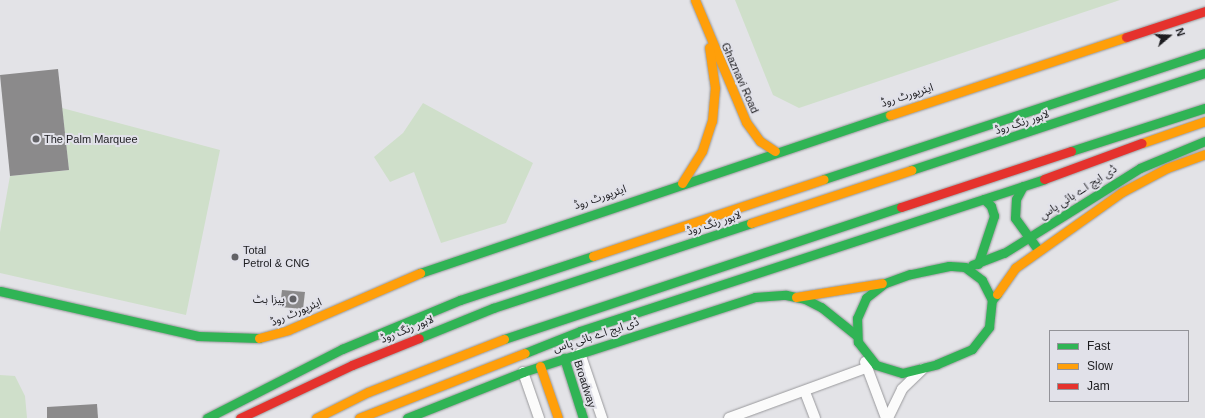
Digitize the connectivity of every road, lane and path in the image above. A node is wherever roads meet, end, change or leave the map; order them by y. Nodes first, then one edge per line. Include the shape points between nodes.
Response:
1 (695, 0) edge
2 (1205, 11) edge
3 (708, 37) junction
4 (1205, 53) edge
5 (1205, 73) edge
6 (1205, 108) edge
7 (1205, 121) edge
8 (1205, 141) edge
9 (775, 151) junction
10 (1205, 154) edge
11 (682, 183) junction
12 (1023, 186) junction
13 (984, 199) junction
14 (1030, 238) junction
15 (1038, 250) junction
16 (978, 264) junction
17 (965, 267) junction
18 (885, 283) junction
19 (0, 291) edge
20 (796, 297) junction
21 (992, 300) junction
22 (856, 335) junction
23 (580, 353) junction
24 (864, 353) junction
25 (564, 358) junction
26 (540, 366) junction
27 (866, 368) junction
28 (923, 369) junction
29 (523, 372) junction
30 (805, 392) junction
31 (206, 418) edge
32 (240, 418) edge
33 (316, 418) edge
34 (359, 418) edge
35 (408, 418) edge
36 (539, 418) edge
37 (558, 418) edge
38 (584, 418) edge
39 (602, 418) edge
40 (729, 418) edge
41 (816, 418) edge
42 (887, 418) edge

1 - 3 main road
2 - 9 main road, ایئرپورٹ روڈ
3 - 9 main road, Ghaznavi Road via 746,122 760,142
3 - 11 main road, Ghaznavi Road via 714,88 713,112 702,151
4 - 31 main road via 460,300 342,349
5 - 32 main road, لاہور رنگ روڈ via 493,308 352,365
6 - 33 main road via 655,287 459,354 368,392
7 - 12 main road
8 - 14 main road, ڈی ایچ اے بائی پاس via 1119,180
9 - 11 main road, ایئرپورٹ روڈ
10 - 15 main road via 1143,180
11 - 19 main road, ایئرپورٹ روڈ via 436,266 288,330 261,338 198,336
12 - 13 main road
12 - 14 main road via 1016,199 1014,218
13 - 16 main road via 991,206 994,216
13 - 34 main road via 580,331
14 - 15 main road
14 - 16 main road, ڈی ایچ اے بائی پاس via 995,258
15 - 21 main road via 1009,275
16 - 17 main road, ڈی ایچ اے بائی پاس
17 - 18 main road via 929,269
17 - 21 main road via 982,280
18 - 20 main road
18 - 22 main road via 871,292 863,303 857,318
20 - 22 main road via 821,306
20 - 23 main road, ڈی ایچ اے بائی پاس via 755,297
21 - 28 main road via 992,318 980,342 961,354
22 - 24 main road
23 - 25 main road, ڈی ایچ اے بائی پاس
23 - 39 street
24 - 27 street
24 - 28 main road via 876,365 892,372
25 - 26 main road, ڈی ایچ اے بائی پاس
25 - 38 main road, Broadway
26 - 29 main road, ڈی ایچ اے بائی پاس
26 - 37 main road
27 - 30 street
27 - 42 street
28 - 42 street via 902,388
29 - 35 main road, ڈی ایچ اے بائی پاس
29 - 36 street
30 - 40 street
30 - 41 street

